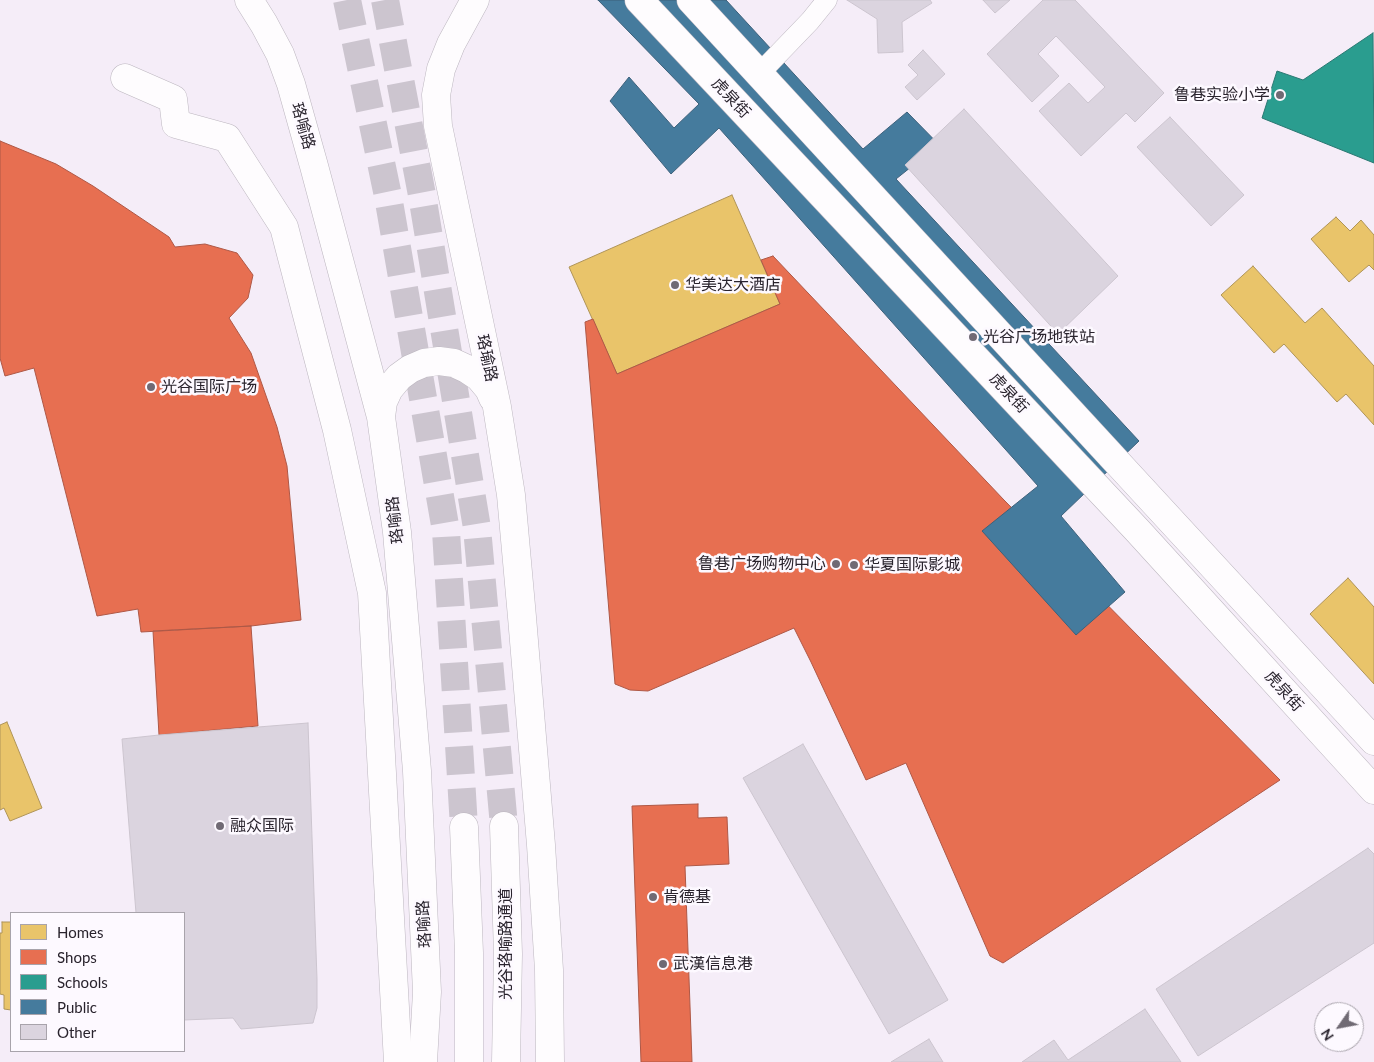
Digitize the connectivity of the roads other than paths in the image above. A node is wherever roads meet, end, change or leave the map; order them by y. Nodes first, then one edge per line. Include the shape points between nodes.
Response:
1 (250, 0) edge
2 (475, 0) edge
3 (639, 0) edge
4 (690, 0) edge
5 (827, 0) edge
6 (759, 74) junction
7 (125, 78) dead end
8 (498, 406) junction
9 (381, 417) junction
10 (1374, 741) edge
11 (1374, 790) edge
12 (504, 826) tunnel mouth
13 (464, 828) tunnel mouth
14 (398, 1062) edge
15 (423, 1062) edge
16 (469, 1062) edge
17 (506, 1062) edge
18 (550, 1062) edge

1 - 9 main road, 珞喻路 via 280,54 291,84
2 - 8 main road, 珞瑜路 via 451,44 441,69 436,95 438,126
3 - 11 main road, 虎泉街 via 1137,530
4 - 6 main road, 虎泉街
5 - 6 street
6 - 10 main road, 虎泉街
7 - 14 main road via 173,99 176,124 227,138 284,227 338,430 372,593
8 - 9 main road via 479,378 454,363 439,361 424,363 399,378 389,389
8 - 18 main road, 珞瑜路 via 511,495 542,845
9 - 15 main road, 珞喻路 via 397,532 417,771 427,992
12 - 17 main road, 光谷珞喻路通道 via 508,954
13 - 16 main road

